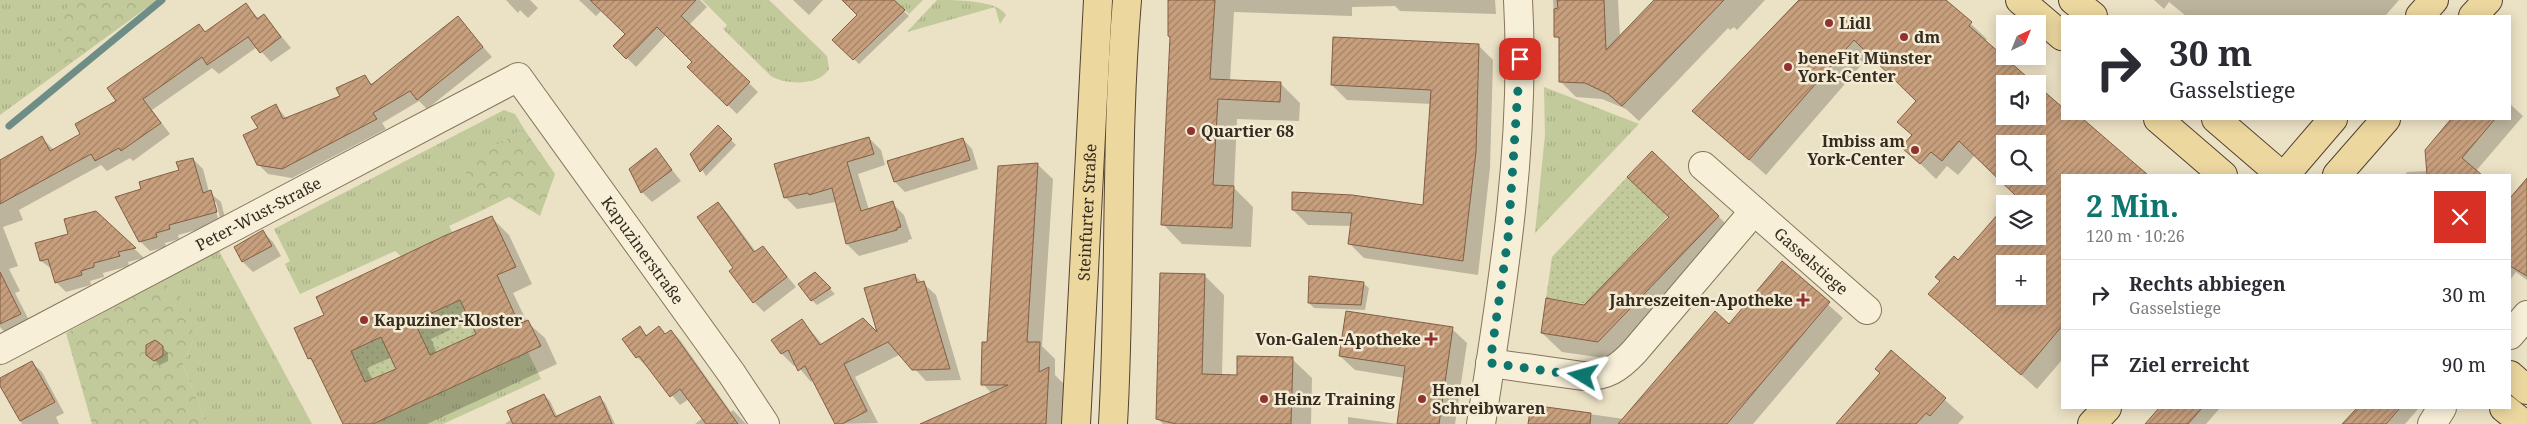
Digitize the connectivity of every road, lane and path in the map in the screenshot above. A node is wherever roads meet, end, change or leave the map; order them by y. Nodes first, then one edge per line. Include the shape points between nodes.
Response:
1 (1098, 0) edge
2 (1127, 0) edge
3 (1518, 0) edge
4 (2020, 0) edge
5 (2073, 0) edge
6 (2434, 0) edge
7 (2488, 0) edge
8 (2092, 15) edge
9 (2421, 15) edge
10 (2474, 15) edge
11 (2061, 35) edge
12 (518, 77) joint
13 (2159, 120) edge
14 (2217, 120) edge
15 (2333, 120) edge
16 (2385, 120) edge
17 (1703, 166) dead end
18 (2223, 174) edge
19 (2282, 174) edge
20 (2284, 174) edge
21 (2338, 174) edge
22 (1754, 211) junction
23 (1868, 310) dead end
24 (2527, 316) edge
25 (2511, 333) edge
26 (0, 350) edge
27 (1490, 363) junction
28 (2511, 376) edge
29 (2527, 390) edge
30 (2106, 409) edge
31 (2505, 409) edge
32 (765, 424) edge
33 (1076, 424) edge
34 (1113, 424) edge
35 (1481, 424) edge
36 (2092, 424) edge
37 (2524, 424) edge

1 - 33 main road, Steinfurter Straße
2 - 34 main road, Steinfurter Straße via 1118,156 1119,329
3 - 27 street via 1518,114 1508,238
4 - 11 main road
5 - 8 main road
6 - 9 main road
7 - 10 main road
12 - 26 street, Peter-Wust-Straße
12 - 32 street, Kapuzinerstraße
13 - 18 main road
14 - 19 main road
15 - 20 main road
16 - 21 main road
17 - 22 street, Gasselstiege
22 - 23 street, Gasselstiege
22 - 27 street via 1634,352 1611,372 1583,376
24 - 25 street
27 - 35 street
28 - 29 main road
30 - 36 main road
31 - 37 main road

